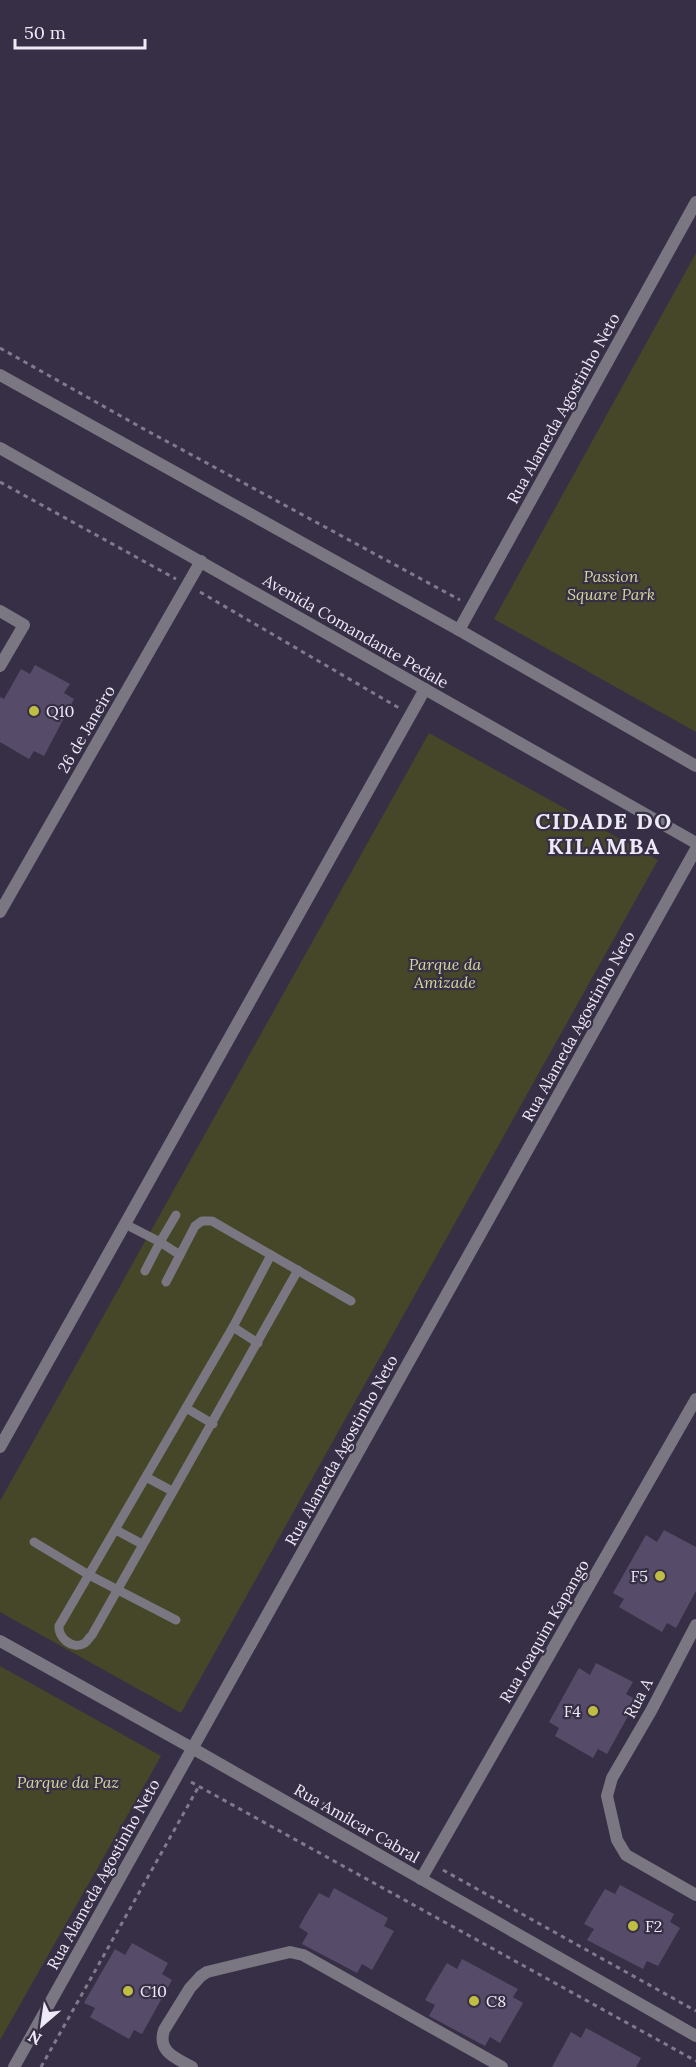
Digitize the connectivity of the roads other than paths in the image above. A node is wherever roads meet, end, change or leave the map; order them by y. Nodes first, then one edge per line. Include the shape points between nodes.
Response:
1 (696, 202) edge
2 (0, 375) edge
3 (0, 448) edge
4 (201, 561) junction
5 (0, 611) edge
6 (459, 630) junction
7 (0, 666) edge
8 (425, 689) junction
9 (696, 766) edge
10 (696, 843) edge
11 (696, 849) edge
12 (0, 912) edge
13 (176, 1215) dead end
14 (125, 1224) junction
15 (160, 1242) junction
16 (180, 1255) junction
17 (271, 1255) junction
18 (298, 1270) junction
19 (145, 1271) dead end
20 (166, 1282) dead end
21 (351, 1300) dead end
22 (233, 1328) junction
23 (258, 1342) junction
24 (696, 1399) edge
25 (186, 1408) junction
26 (213, 1424) junction
27 (0, 1448) edge
28 (146, 1477) junction
29 (172, 1491) junction
30 (116, 1530) junction
31 (34, 1542) dead end
32 (142, 1544) junction
33 (89, 1575) junction
34 (116, 1590) junction
35 (176, 1620) dead end
36 (696, 1625) edge
37 (0, 1641) edge
38 (192, 1748) junction
39 (421, 1879) junction
40 (696, 1895) edge
41 (696, 2036) edge
42 (14, 2067) edge
43 (192, 2067) edge
44 (502, 2067) edge

1 - 6 street, Rua Alameda Agostinho Neto
2 - 6 street
3 - 4 street, Avenida Comandante Pedale
4 - 8 street, Avenida Comandante Pedale
4 - 12 street, 26 de Janeiro
5 - 7 street via 24,625
6 - 9 street
8 - 10 street, Avenida Comandante Pedale
8 - 14 street
11 - 38 street, Rua Alameda Agostinho Neto
13 - 15 lane
14 - 15 lane
14 - 27 street
15 - 16 lane
15 - 19 lane
16 - 17 lane via 195,1226 212,1221
16 - 20 lane
17 - 18 lane
17 - 22 lane
18 - 21 lane
18 - 23 lane
22 - 23 lane
22 - 25 lane
23 - 26 lane
24 - 39 street, Rua Joaquim Kapango
25 - 26 lane
25 - 28 lane
26 - 29 lane
28 - 29 lane
28 - 30 lane
29 - 32 lane
30 - 32 lane
30 - 33 lane
31 - 33 lane
32 - 34 lane
33 - 34 lane
33 - 34 lane via 59,1626 63,1639 79,1645 85,1643
34 - 35 lane
36 - 40 street, Rua A via 607,1796 618,1840 626,1855
37 - 38 street, Rua Amilcar Cabral
38 - 39 street, Rua Amilcar Cabral
38 - 42 street, Rua Alameda Agostinho Neto
39 - 41 street, Rua Amilcar Cabral
43 - 44 street via 172,2056 162,2039 195,1982 207,1972 290,1952 303,1955

